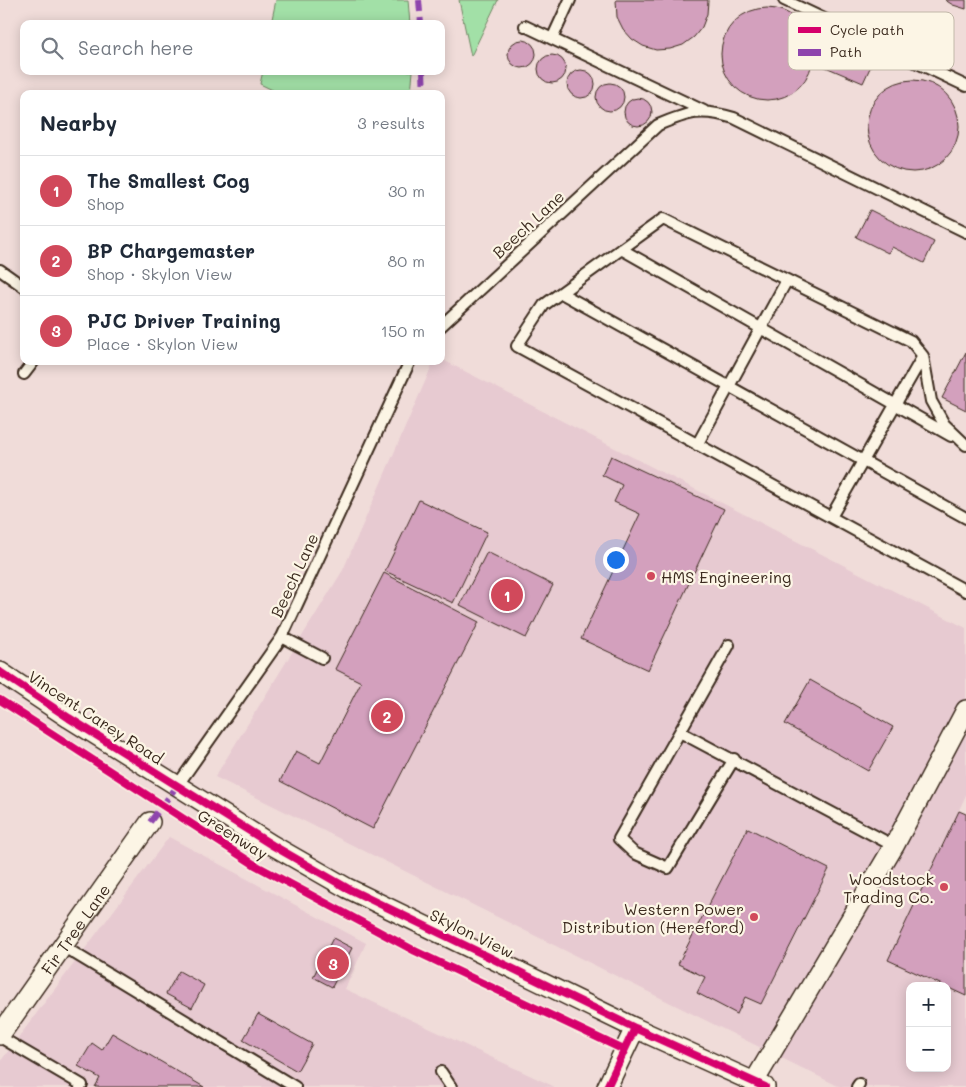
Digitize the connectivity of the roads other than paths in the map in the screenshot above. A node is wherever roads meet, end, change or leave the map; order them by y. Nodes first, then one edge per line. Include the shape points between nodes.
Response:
1 (570, 0) edge
2 (784, 0) edge
3 (809, 12) edge
4 (525, 26) dead end
5 (552, 39) junction
6 (932, 70) edge
7 (966, 86) edge
8 (707, 112) junction
9 (966, 232) edge
10 (621, 249) junction
11 (0, 270) edge
12 (787, 280) junction
13 (20, 284) edge
14 (560, 293) junction
15 (445, 322) edge
16 (760, 329) junction
17 (923, 356) junction
18 (31, 365) edge
19 (408, 365) edge
20 (24, 374) dead end
21 (729, 386) junction
22 (895, 405) junction
23 (697, 445) junction
24 (965, 445) edge
25 (863, 461) junction
26 (831, 517) junction
27 (966, 518) edge
28 (966, 591) edge
29 (282, 636) junction
30 (729, 645) dead end
31 (322, 658) dead end
32 (0, 672) edge
33 (966, 710) edge
34 (680, 732) junction
35 (734, 759) junction
36 (177, 786) junction
37 (150, 822) dead end
38 (894, 846) junction
39 (64, 947) junction
40 (635, 1028) junction
41 (0, 1036) edge
42 (440, 1072) dead end
43 (759, 1085) edge
44 (80, 1087) edge
45 (296, 1087) edge
46 (451, 1087) edge
47 (607, 1087) edge

1 - 5 lane
2 - 3 lane
4 - 5 lane
5 - 8 lane
6 - 7 lane
8 - 9 lane via 734,118
8 - 15 lane, Beech Lane via 688,112 658,125
10 - 12 lane via 662,219
10 - 14 lane
10 - 16 lane
11 - 13 lane
12 - 16 lane
12 - 17 lane via 911,340
14 - 21 lane
14 - 23 lane via 544,305 517,346
16 - 21 lane
16 - 22 lane
17 - 22 lane
17 - 24 lane via 931,401 944,424
18 - 20 lane
19 - 29 lane, Beech Lane
21 - 23 lane
21 - 25 lane
22 - 24 lane
22 - 25 lane
23 - 26 lane
25 - 26 lane
25 - 27 lane
26 - 28 lane
29 - 31 lane
29 - 36 lane, Beech Lane
30 - 34 lane
32 - 36 street, Vincent Carey Road
33 - 38 street
34 - 35 lane
34 - 35 lane via 619,839 634,853 668,868
35 - 38 lane
36 - 40 street, Skylon View via 347,888
37 - 39 street, Fir Tree Lane
38 - 43 street
39 - 41 street, Fir Tree Lane
39 - 45 lane
40 - 43 street, Skylon View
40 - 47 street
41 - 44 lane via 82,1085
42 - 46 lane

